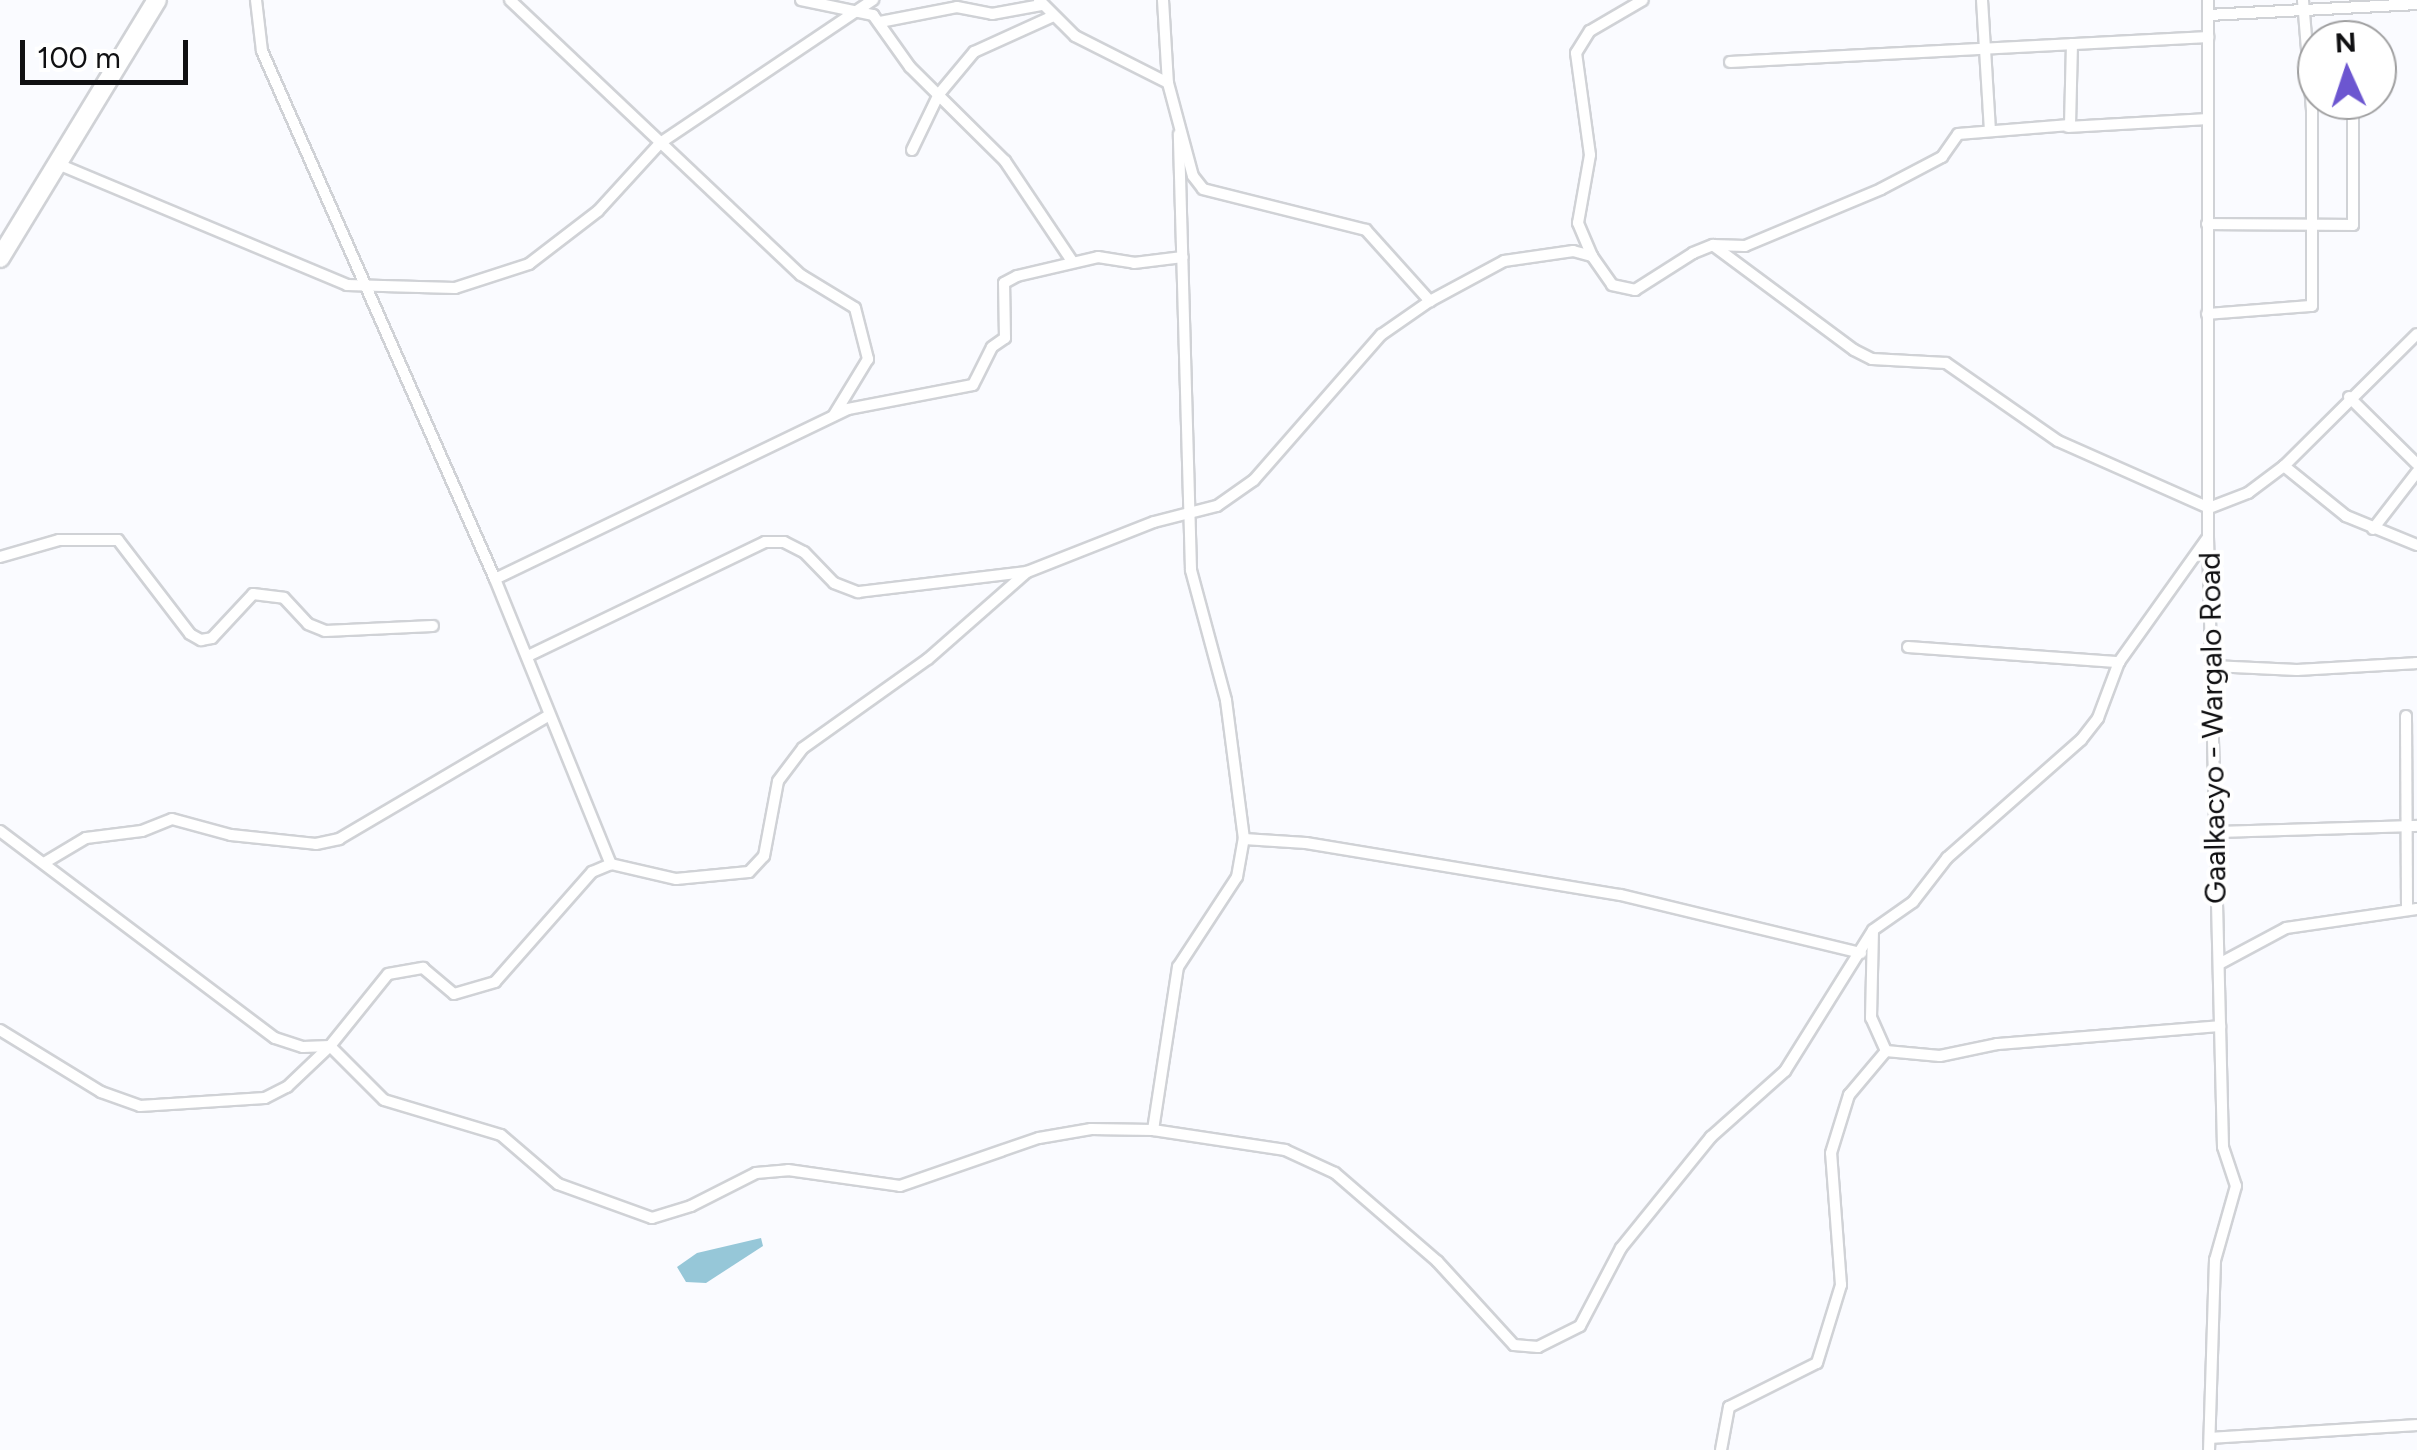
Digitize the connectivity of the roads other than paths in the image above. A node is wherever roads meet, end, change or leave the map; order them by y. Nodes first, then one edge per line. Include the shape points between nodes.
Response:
1 (157, 0) edge
2 (256, 0) edge
3 (510, 0) edge
4 (801, 0) edge
5 (873, 0) edge
6 (1163, 0) edge
7 (1644, 0) edge
8 (1982, 0) edge
9 (2208, 0) edge
10 (1040, 2) edge
11 (2417, 4) edge
12 (2303, 5) edge
13 (855, 15) junction
14 (2208, 15) junction
15 (1051, 17) junction
16 (880, 22) junction
17 (2208, 36) junction
18 (2072, 44) junction
19 (1985, 52) junction
20 (1730, 62) dead end
21 (1168, 83) junction
22 (939, 94) junction
23 (2208, 119) junction
24 (2353, 120) edge
25 (2062, 127) junction
26 (1990, 131) junction
27 (1179, 134) junction
28 (660, 144) junction
29 (912, 150) dead end
30 (58, 164) junction
31 (2208, 224) junction
32 (2310, 227) junction
33 (1714, 245) junction
34 (1592, 256) junction
35 (1183, 257) junction
36 (0, 258) edge
37 (1072, 261) junction
38 (366, 287) junction
39 (1430, 301) junction
40 (2207, 314) junction
41 (2417, 334) edge
42 (2350, 397) junction
43 (834, 415) junction
44 (2417, 464) edge
45 (2284, 466) junction
46 (2417, 472) edge
47 (2208, 508) junction
48 (1191, 513) junction
49 (2373, 529) junction
50 (2208, 537) junction
51 (2417, 545) edge
52 (0, 557) edge
53 (1027, 572) junction
54 (495, 580) junction
55 (432, 626) dead end
56 (1908, 648) dead end
57 (2417, 649) edge
58 (528, 656) junction
59 (2119, 662) junction
60 (2417, 662) edge
61 (2212, 666) junction
62 (548, 716) junction
63 (2406, 716) dead end
64 (2412, 826) edge
65 (0, 831) edge
66 (2216, 832) junction
67 (1244, 839) junction
68 (44, 863) junction
69 (611, 864) junction
70 (2412, 909) edge
71 (1873, 930) junction
72 (1861, 953) junction
73 (2219, 964) junction
74 (2220, 1026) junction
75 (0, 1030) edge
76 (330, 1046) junction
77 (1886, 1051) junction
78 (1153, 1130) junction
79 (2417, 1425) edge
80 (2210, 1444) edge
81 (1721, 1450) edge

1 - 30 main road
2 - 38 street via 262,51
3 - 28 street
4 - 13 street
5 - 13 street
6 - 21 street
7 - 34 street via 1590,32 1576,53 1590,155 1578,223
8 - 19 street
9 - 14 street, Gaalkacyo - Wargalo Road
10 - 15 street
10 - 16 street via 992,14 957,8
11 - 12 street
12 - 14 street
12 - 32 street via 2312,110
13 - 16 street
13 - 28 street
14 - 17 street, Gaalkacyo - Wargalo Road
15 - 21 street
15 - 22 street via 974,52
16 - 22 street via 910,67
17 - 18 street
17 - 23 street, Gaalkacyo - Wargalo Road
18 - 19 street
18 - 25 street via 2074,120
19 - 20 street
19 - 26 street
21 - 27 street
22 - 29 street
22 - 37 street via 1005,162
23 - 25 street
23 - 31 street, Gaalkacyo - Wargalo Road
24 - 32 street via 2352,225
25 - 26 street
26 - 33 street via 1958,134 1935,162 1770,238
27 - 35 street
27 - 39 street via 1203,189 1366,230
28 - 38 street via 598,211 529,264 455,288
28 - 43 street via 801,276 855,308 868,359
30 - 36 main road
30 - 38 street via 321,276
31 - 32 street
31 - 40 street, Gaalkacyo - Wargalo Road
32 - 40 street via 2309,308
33 - 34 street via 1635,290 1612,285
33 - 47 street via 1854,350 1872,358 1946,364 2058,442
34 - 39 street via 1573,251 1504,261
35 - 37 street
35 - 48 street
37 - 43 street via 1004,283 1008,329 972,385
38 - 54 street
39 - 48 street via 1382,336 1254,480 1217,506
40 - 47 street, Gaalkacyo - Wargalo Road
41 - 42 street
42 - 44 street
42 - 45 street
43 - 54 street
45 - 47 street via 2248,493
45 - 49 street
46 - 49 street
47 - 50 street, Gaalkacyo - Wargalo Road
48 - 53 street
48 - 67 street via 1191,570 1226,700
49 - 51 street
50 - 59 street
50 - 61 street, Gaalkacyo - Wargalo Road
52 - 55 street via 59,540 118,540 201,640 212,638 253,594 284,598 308,624 325,630
53 - 58 street via 858,592 834,583 804,552 765,542
53 - 69 street via 928,660 787,766 772,802 764,856 748,872 676,880
54 - 58 street
56 - 59 street
57 - 60 street
58 - 62 street
59 - 71 street via 2098,718 2081,740 1947,858 1912,902
60 - 61 street via 2296,670
61 - 66 street, Gaalkacyo - Wargalo Road
62 - 68 street via 339,839 316,844 231,835 172,819 142,831 86,838
62 - 69 street
63 - 64 street
64 - 66 street
64 - 70 street
65 - 68 street
66 - 73 street, Gaalkacyo - Wargalo Road
67 - 72 street via 1306,842 1621,895
67 - 78 street via 1237,878 1178,967
68 - 76 street via 275,1038
69 - 76 street via 578,884 495,982 454,994 423,968 388,974
70 - 73 street via 2286,928
71 - 72 street
71 - 77 street via 1871,1018
72 - 78 street via 1785,1070 1712,1137 1621,1248 1580,1326 1538,1346 1514,1345 1437,1261 1334,1173 1284,1150
73 - 74 street, Gaalkacyo - Wargalo Road
74 - 77 street via 1998,1044 1940,1056
74 - 80 street, Gaalkacyo - Wargalo Road via 2223,1147 2236,1186 2215,1260
75 - 76 street via 101,1092 140,1106 265,1098 287,1087
76 - 78 street via 384,1100 501,1134 558,1184 652,1218 756,1173 788,1170 900,1186 1038,1138 1091,1129
77 - 81 street via 1849,1094 1831,1153 1840,1285 1817,1363 1728,1407
79 - 80 street

